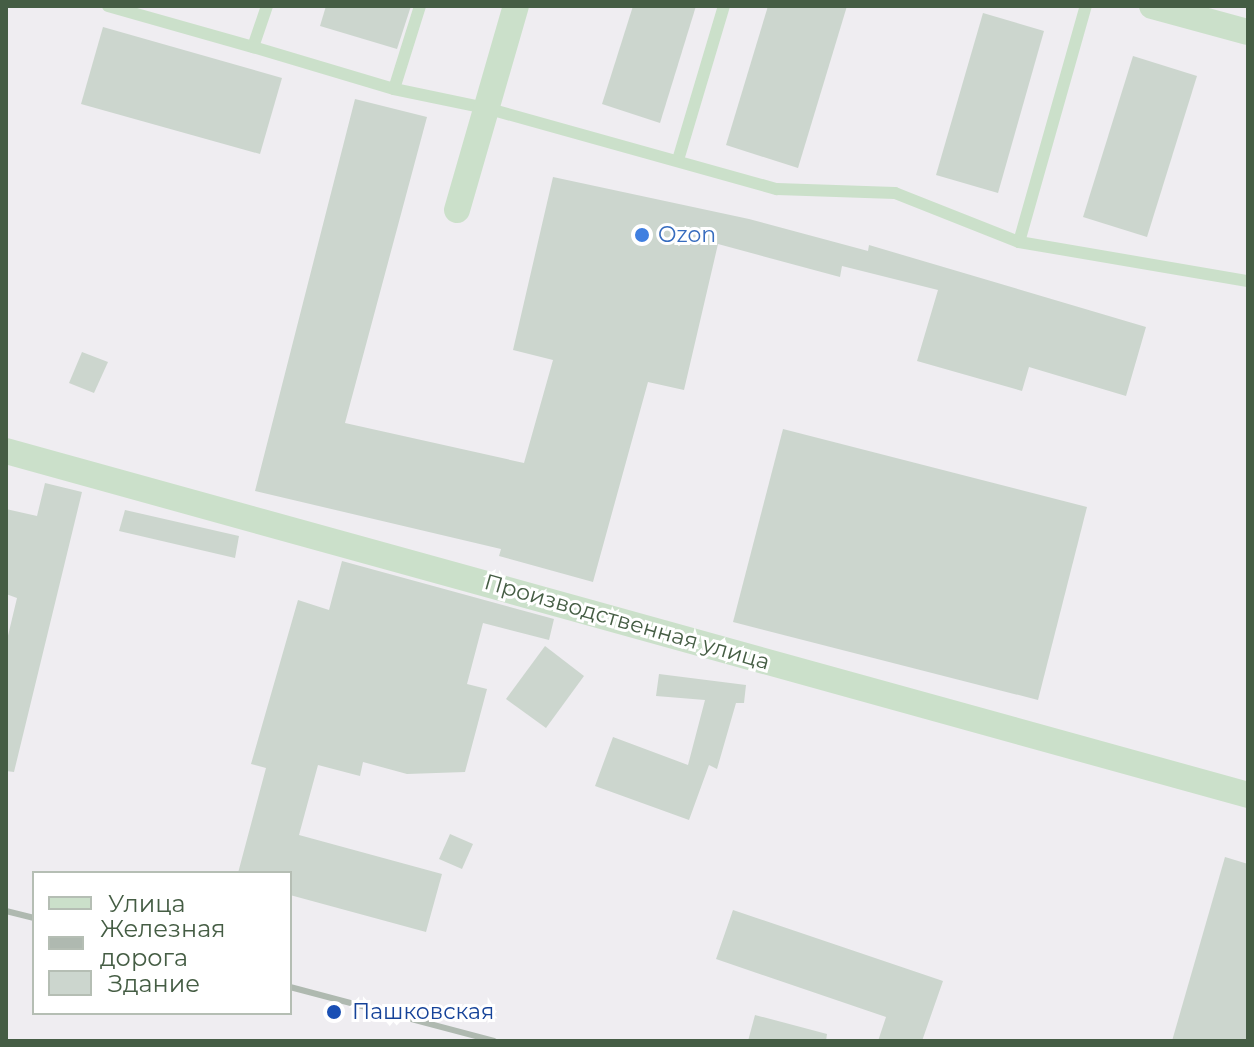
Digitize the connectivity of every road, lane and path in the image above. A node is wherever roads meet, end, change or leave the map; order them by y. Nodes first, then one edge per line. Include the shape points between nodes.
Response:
1 (108, 6) edge
2 (267, 6) edge
3 (420, 6) edge
4 (516, 6) edge
5 (724, 6) edge
6 (1086, 6) edge
7 (1152, 6) edge
8 (1248, 32) edge
9 (253, 47) junction
10 (394, 89) junction
11 (486, 108) junction
12 (678, 160) junction
13 (457, 210) dead end
14 (1019, 242) junction
15 (1248, 281) edge
16 (6, 451) edge
17 (1248, 795) edge

1 - 9 lane
2 - 9 lane
3 - 10 lane
4 - 11 street
5 - 12 lane
6 - 14 lane
7 - 8 street
9 - 10 lane
10 - 11 lane
11 - 12 lane
11 - 13 street
12 - 14 lane via 777,189 895,193
14 - 15 lane
16 - 17 street, Производственная улица

